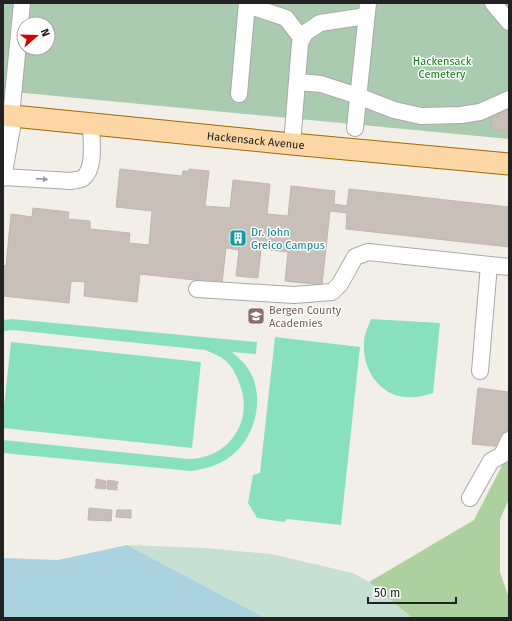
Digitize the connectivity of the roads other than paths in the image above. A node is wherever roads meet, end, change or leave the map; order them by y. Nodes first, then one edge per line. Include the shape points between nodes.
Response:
1 (22, 3) edge
2 (494, 3) edge
3 (247, 5) edge
4 (367, 10) edge
5 (509, 22) edge
6 (302, 39) junction
7 (297, 82) junction
8 (239, 94) dead end
9 (358, 96) junction
10 (509, 100) edge
11 (9, 116) edge
12 (91, 124) junction
13 (355, 128) dead end
14 (292, 144) junction
15 (509, 164) edge
16 (4, 173) edge
17 (489, 264) junction
18 (509, 267) edge
19 (197, 289) dead end
20 (480, 371) dead end
21 (509, 440) edge
22 (470, 498) dead end

1 - 11 lane
2 - 5 lane
3 - 6 lane via 286,18
3 - 8 lane
4 - 6 lane via 320,24 305,33
4 - 9 lane
6 - 7 lane
7 - 9 lane via 321,84
7 - 14 lane
9 - 10 lane via 394,110 421,116 480,112
9 - 13 lane
11 - 12 main road, Hackensack Avenue
11 - 16 lane
12 - 14 main road, Hackensack Avenue
16 -> 12 lane via 71,181 82,179 90,166
14 - 15 main road, Hackensack Avenue
17 - 18 lane
17 - 19 lane via 368,252 355,257 340,284 332,292 294,295
17 - 20 lane
21 - 22 lane via 502,455 491,461

